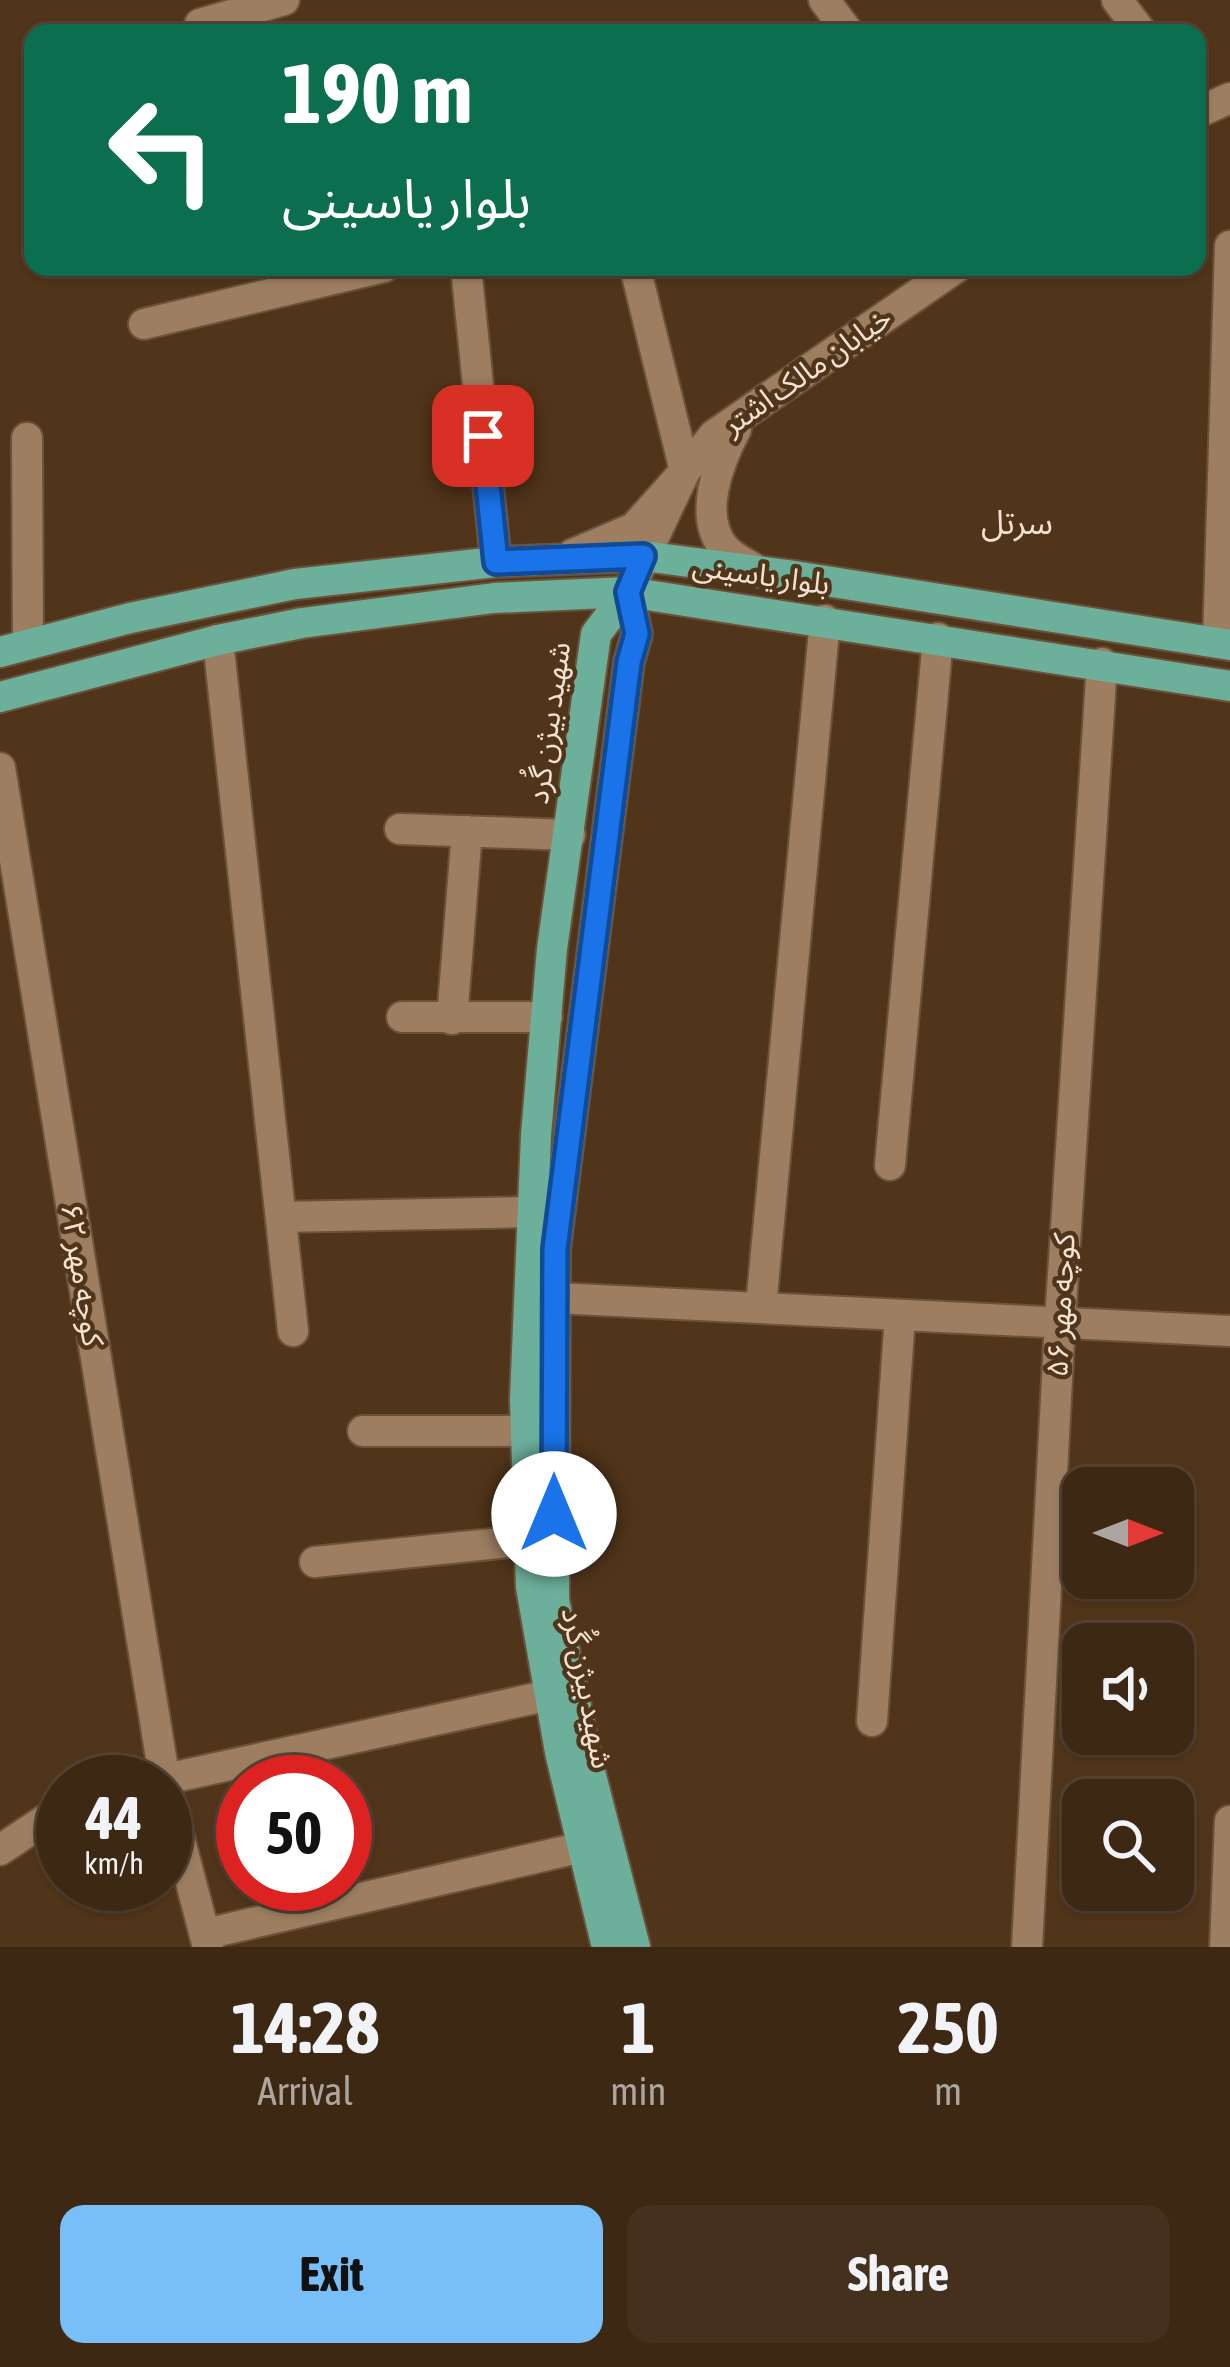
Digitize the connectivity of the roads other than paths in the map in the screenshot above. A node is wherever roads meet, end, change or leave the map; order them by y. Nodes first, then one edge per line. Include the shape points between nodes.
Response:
1 (284, 0) edge
2 (824, 0) edge
3 (1117, 0) edge
4 (200, 24) dead end
5 (842, 24) edge
6 (1135, 24) edge
7 (1230, 246) edge
8 (346, 276) edge
9 (467, 276) edge
10 (636, 276) edge
11 (944, 276) edge
12 (144, 324) dead end
13 (742, 416) junction
14 (27, 438) dead end
15 (685, 471) junction
16 (643, 556) junction
17 (556, 560) junction
18 (496, 562) junction
19 (759, 572) junction
20 (628, 592) junction
21 (825, 620) junction
22 (938, 638) junction
23 (218, 640) junction
24 (1226, 640) edge
25 (14, 648) edge
26 (1102, 663) junction
27 (1230, 686) edge
28 (0, 697) edge
29 (0, 768) edge
30 (400, 829) dead end
31 (467, 831) junction
32 (570, 835) junction
33 (402, 1017) dead end
34 (547, 1017) junction
35 (452, 1019) junction
36 (890, 1165) dead end
37 (533, 1212) junction
38 (281, 1217) junction
39 (555, 1298) junction
40 (761, 1306) junction
41 (899, 1315) junction
42 (1060, 1322) junction
43 (293, 1331) dead end
44 (1230, 1331) edge
45 (526, 1431) junction
46 (363, 1432) dead end
47 (530, 1540) junction
48 (314, 1562) dead end
49 (550, 1696) junction
50 (872, 1721) dead end
51 (157, 1755) edge
52 (192, 1775) edge
53 (1230, 1821) edge
54 (36, 1826) edge
55 (583, 1847) junction
56 (0, 1850) edge
57 (192, 1888) edge
58 (1228, 1909) edge
59 (207, 1940) edge
60 (608, 1947) edge
61 (635, 1947) edge
62 (1027, 1947) edge
63 (1225, 1947) edge

1 - 4 street
2 - 5 street
3 - 6 street
7 - 24 street
8 - 12 street
9 - 18 street
10 - 15 street
11 - 13 street, خیابان مالک اشتر
13 - 15 street, خیابان مالک اشتر
13 - 19 street via 720,459 714,530 726,550
14 - 25 street
15 - 16 street, خیابان مالک اشتر
15 - 17 street via 634,528
16 - 17 main road, بلوار یاسینی
16 - 19 main road, بلوار یاسینی
16 - 20 street, خیابان مالک اشتر
17 - 18 main road, بلوار یاسینی
18 - 25 main road, بلوار یاسینی via 295,584
19 - 24 main road, بلوار یاسینی
20 - 21 main road, بلوار یاسینی
20 - 23 main road, بلوار یاسینی via 494,598
20 - 32 main road, شهید بیژن گُرد via 596,634
20 - 39 main road, شهید بیژن گُرد via 637,634 555,1249
21 - 22 main road, بلوار یاسینی
21 - 40 street
22 - 26 main road, بلوار یاسینی
22 - 36 street
23 - 28 main road, بلوار یاسینی
23 - 38 street
26 - 27 main road, بلوار یاسینی
26 - 42 street, کوچه مهر ۵۶
29 - 51 street, کوچه مهر ۶۲
30 - 31 street
31 - 32 street
31 - 35 street
32 - 34 main road, شهید بیژن گُرد
33 - 35 street
34 - 35 street
34 - 37 main road, شهید بیژن گُرد
37 - 38 street
37 - 45 main road, شهید بیژن گُرد
38 - 43 street
39 - 40 street
39 - 61 main road, شهید بیژن گُرد via 554,1600
40 - 41 street
41 - 42 street
41 - 50 street
42 - 44 street
42 - 62 street, کوچه مهر ۵۶
45 - 46 street
45 - 47 main road, شهید بیژن گُرد
47 - 48 street
47 - 49 main road, شهید بیژن گُرد
49 - 52 street
49 - 55 main road, شهید بیژن گُرد
53 - 58 street
54 - 56 street
55 - 59 street
55 - 60 main road, شهید بیژن گُرد
57 - 59 street, کوچه مهر ۶۲
58 - 63 street

